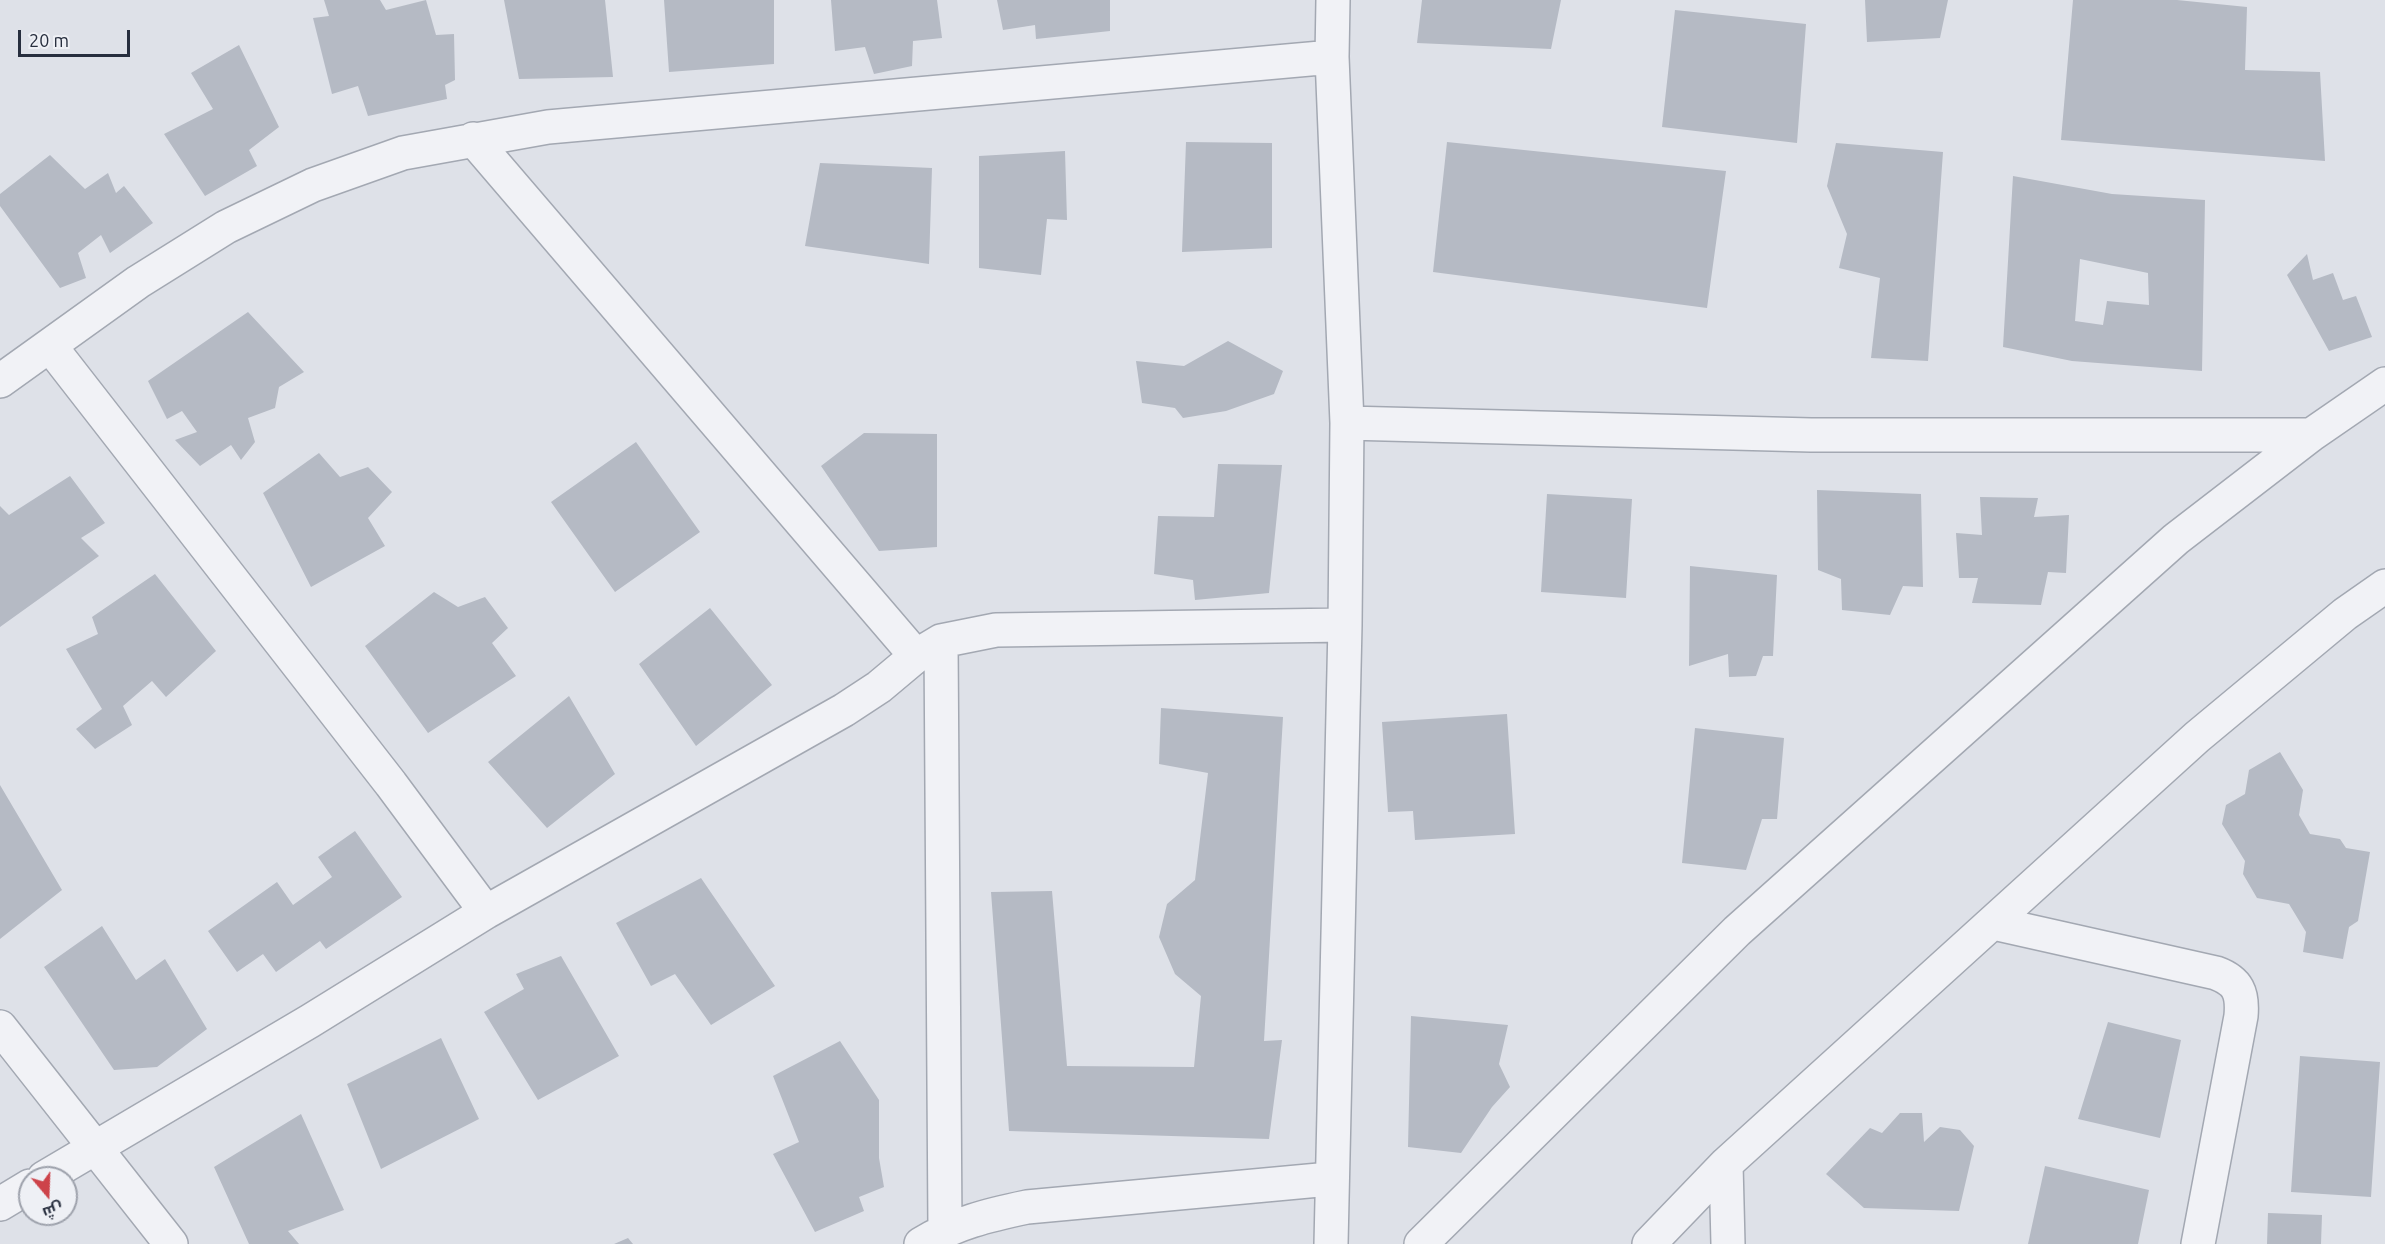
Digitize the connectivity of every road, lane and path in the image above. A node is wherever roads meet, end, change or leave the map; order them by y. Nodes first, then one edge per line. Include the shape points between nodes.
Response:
1 (1333, 0) edge
2 (1332, 57) junction
3 (473, 139) junction
4 (50, 346) junction
5 (0, 381) edge
6 (2385, 384) edge
7 (1347, 423) junction
8 (2311, 435) junction
9 (2385, 586) edge
10 (1345, 625) junction
11 (928, 649) junction
12 (486, 912) junction
13 (1993, 923) junction
14 (0, 1027) edge
15 (97, 1147) junction
16 (1726, 1164) junction
17 (65, 1166) edge
18 (1330, 1179) junction
19 (18, 1193) edge
20 (0, 1204) edge
21 (933, 1237) edge
22 (171, 1244) edge
23 (1331, 1244) edge
24 (1421, 1244) edge
25 (1649, 1244) edge
26 (1728, 1244) edge
27 (2198, 1244) edge

1 - 2 street
2 - 3 street via 548,127
2 - 7 street
3 - 4 street via 403,153 313,185 226,227 138,282
3 - 11 street
4 - 5 street
4 - 12 street
6 - 8 street
7 - 8 street via 1811,435
7 - 10 street
8 - 24 street via 2176,539 1737,932
9 - 13 street via 2345,614 2197,737
10 - 11 street via 996,630
10 - 18 street
11 - 12 street via 844,711
11 - 21 street
12 - 15 street
13 - 16 street
13 - 27 street via 2216,973 2237,986 2242,999 2241,1016
14 - 15 street
15 - 17 street
15 - 22 street
16 - 25 street
16 - 26 street
18 - 21 street via 1027,1207 983,1216
18 - 23 street
19 - 20 street

